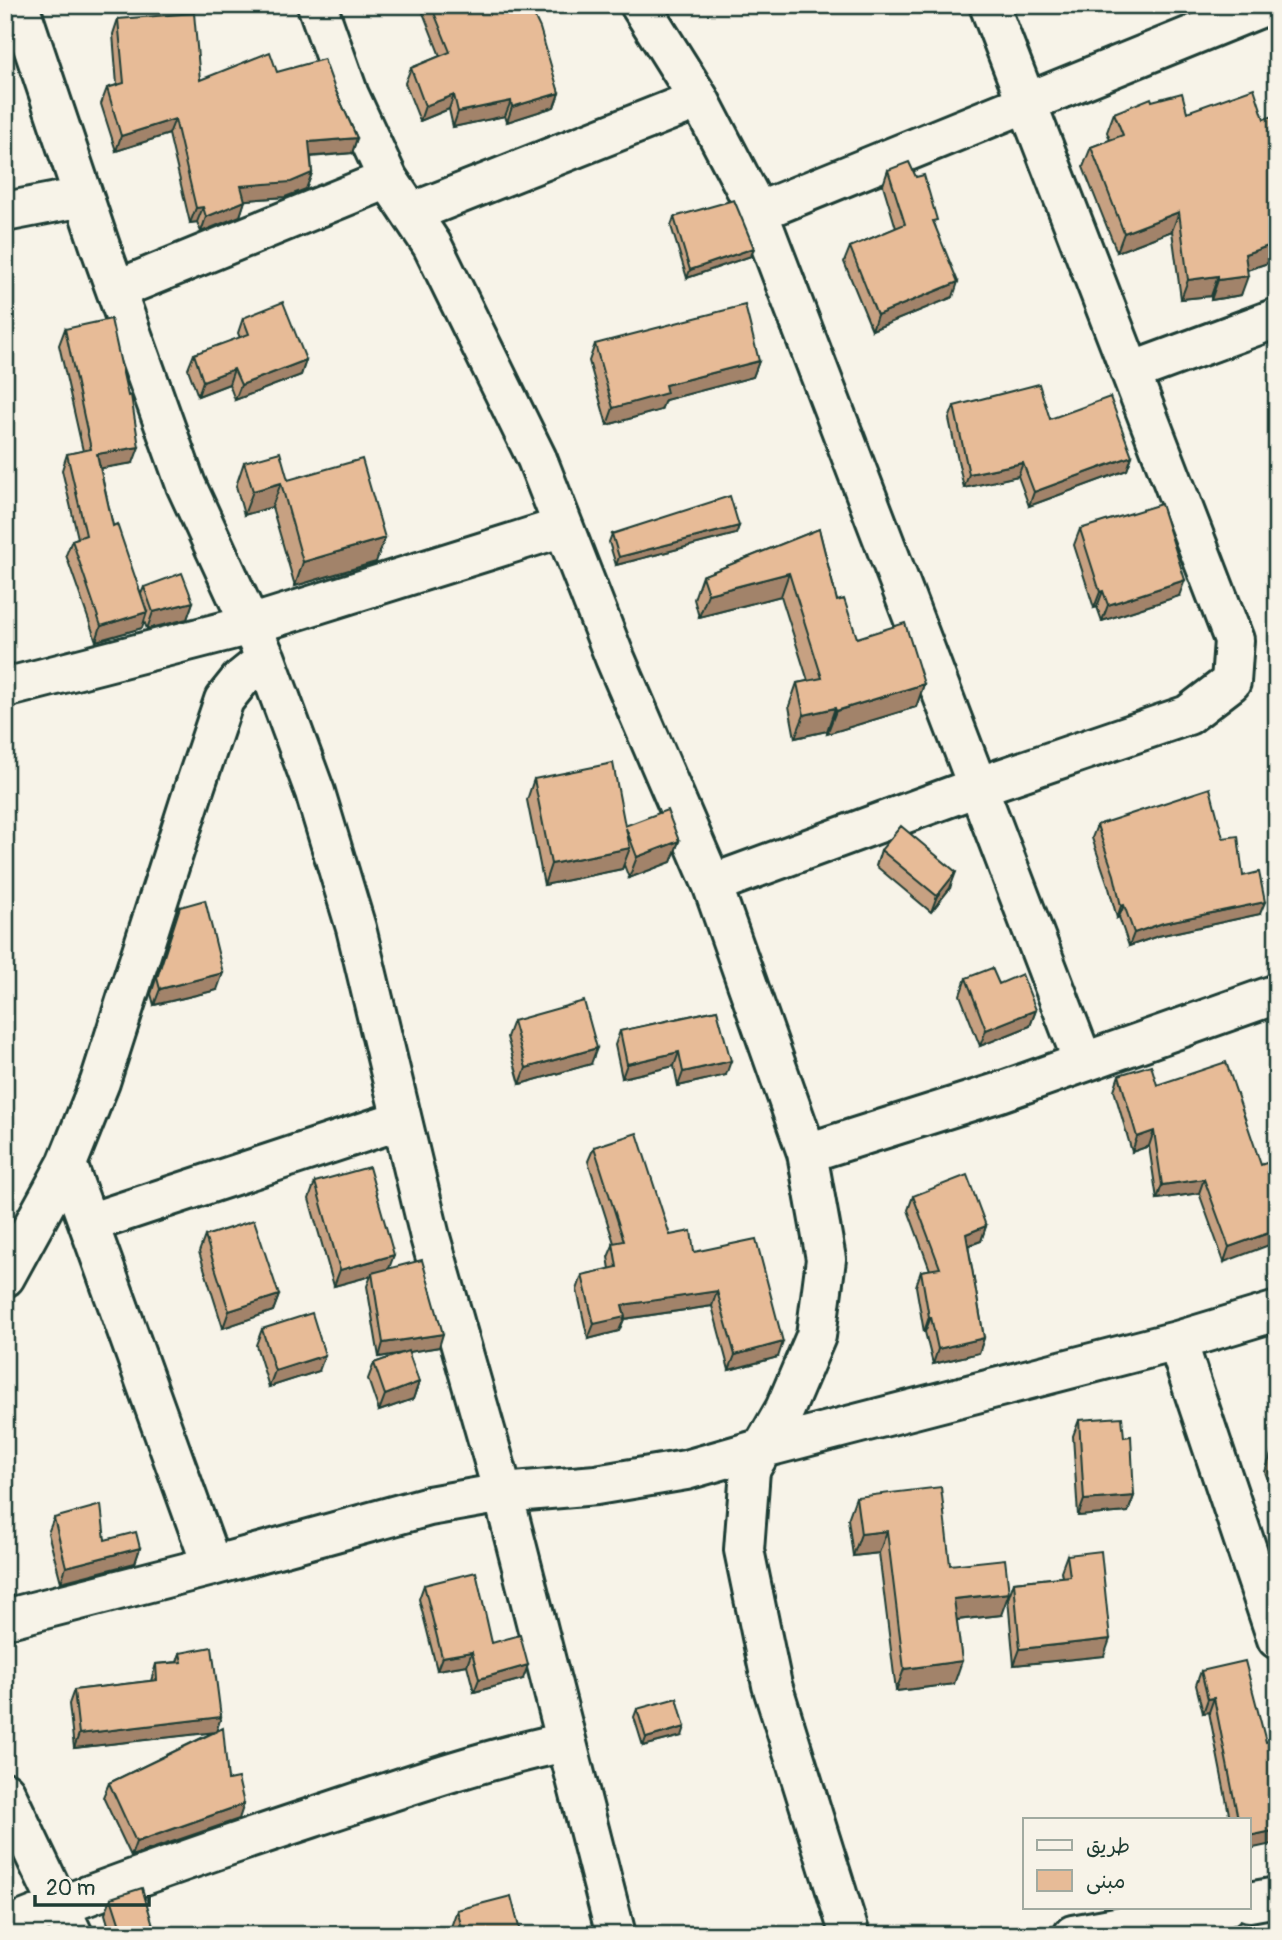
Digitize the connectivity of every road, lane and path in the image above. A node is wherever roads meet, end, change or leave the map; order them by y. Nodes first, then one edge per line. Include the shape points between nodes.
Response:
1 (19, 5) edge
2 (317, 5) edge
3 (640, 5) edge
4 (989, 5) edge
5 (1267, 5) edge
6 (699, 99) junction
7 (1026, 103) junction
8 (388, 179) junction
9 (83, 197) junction
10 (5, 212) edge
11 (758, 212) junction
12 (411, 213) junction
13 (116, 290) junction
14 (1277, 318) edge
15 (1130, 372) junction
16 (563, 527) junction
17 (250, 625) junction
18 (266, 660) junction
19 (5, 688) edge
20 (977, 787) junction
21 (712, 884) junction
22 (1277, 994) edge
23 (1083, 1062) junction
24 (401, 1120) junction
25 (807, 1153) junction
26 (67, 1164) junction
27 (89, 1223) junction
28 (5, 1277) edge
29 (1277, 1311) edge
30 (1177, 1341) junction
31 (763, 1448) junction
32 (503, 1493) junction
33 (212, 1566) junction
34 (5, 1619) edge
35 (1277, 1639) edge
36 (566, 1742) junction
37 (5, 1792) edge
38 (1277, 1897) edge
39 (1250, 1902) edge
40 (1215, 1909) edge
41 (66, 1921) edge
42 (5, 1928) edge
43 (616, 1935) edge
44 (850, 1935) edge
45 (1073, 1935) edge

1 - 9 street
2 - 8 street via 349,94
3 - 6 street
4 - 7 street
5 - 7 street
6 - 11 street
6 - 12 street
7 - 11 street
7 - 15 street
8 - 12 street
8 - 13 street
9 - 10 street
9 - 13 street
11 - 20 street
12 - 16 street via 432,245 537,459
13 - 17 street via 186,485
14 - 15 street
15 - 20 street via 1234,640 1231,682 1188,715
16 - 17 street
16 - 21 street
17 - 18 street
17 - 19 street
18 - 24 street via 315,792 356,928
18 - 26 street via 224,700 100,1082
20 - 21 street
20 - 23 street
21 - 25 street
22 - 23 street
23 - 25 street
24 - 27 street
24 - 32 street
25 - 31 street via 825,1259 816,1336
26 - 27 street
26 - 28 street
27 - 33 street
29 - 30 street
30 - 31 street
30 - 35 street
31 - 32 street via 660,1475
31 - 44 street via 750,1470 744,1550 772,1685
32 - 33 street via 429,1506
32 - 36 street
33 - 34 street
36 - 41 street via 368,1799 202,1854
36 - 43 street
37 - 41 street
38 - 39 street
40 - 45 street
41 - 42 street

